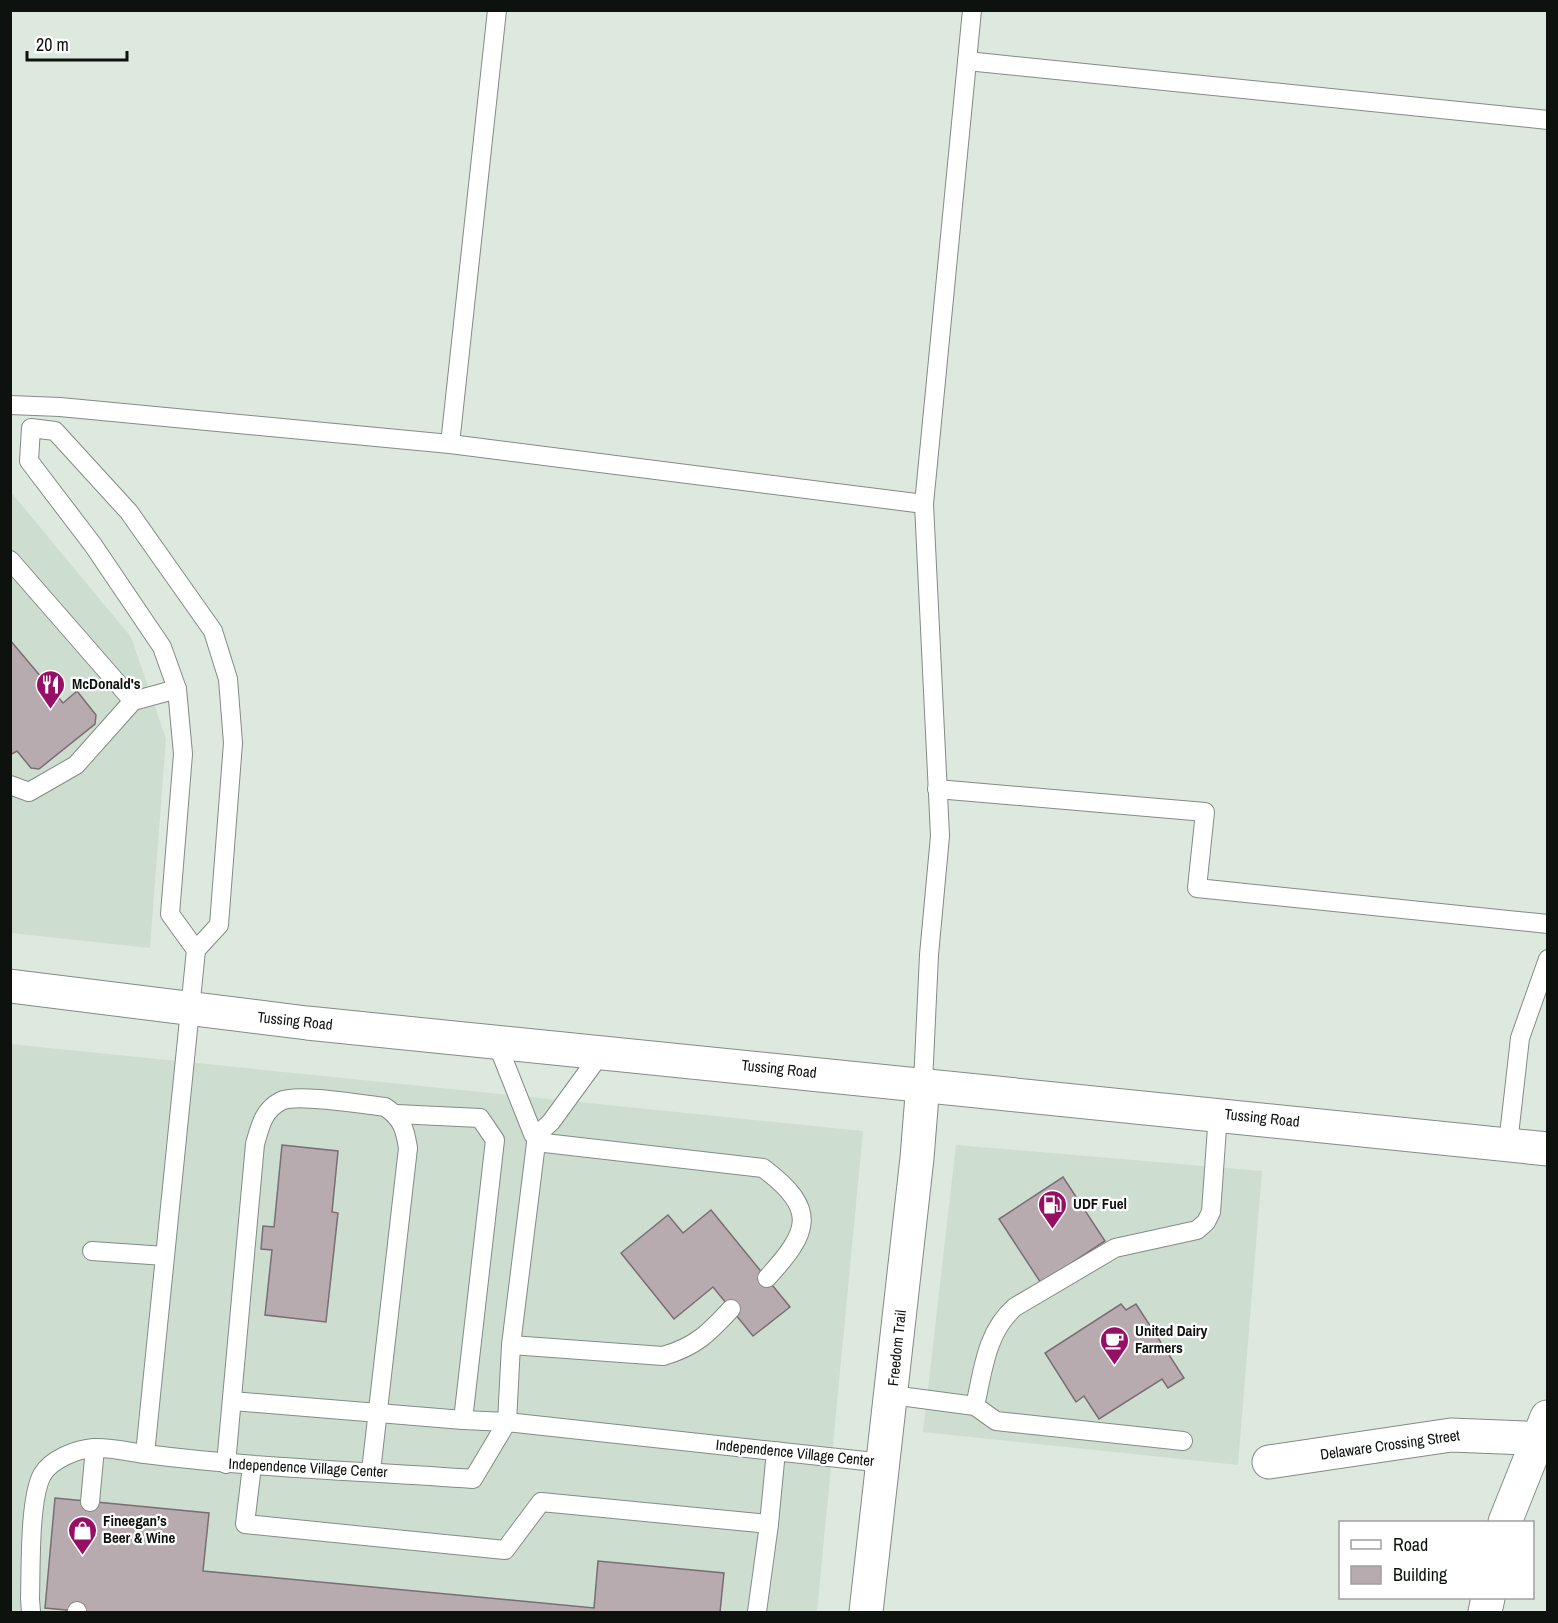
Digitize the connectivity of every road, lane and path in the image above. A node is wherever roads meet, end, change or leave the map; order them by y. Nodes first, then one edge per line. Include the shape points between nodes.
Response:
1 (497, 10) edge
2 (972, 10) edge
3 (967, 61) junction
4 (1548, 120) edge
5 (31, 428) junction
6 (450, 444) junction
7 (924, 504) junction
8 (10, 560) edge
9 (177, 689) junction
10 (133, 701) junction
11 (10, 785) edge
12 (937, 789) junction
13 (1548, 924) edge
14 (196, 950) junction
15 (1548, 959) edge
16 (10, 986) edge
17 (191, 1009) junction
18 (496, 1041) junction
19 (602, 1052) junction
20 (923, 1083) junction
21 (396, 1114) junction
22 (1218, 1114) junction
23 (536, 1138) junction
24 (1508, 1144) junction
25 (1548, 1149) edge
26 (92, 1251) dead end
27 (165, 1256) junction
28 (766, 1278) dead end
29 (731, 1309) dead end
30 (511, 1345) junction
31 (892, 1395) junction
32 (232, 1401) junction
33 (975, 1406) junction
34 (378, 1414) junction
35 (463, 1420) junction
36 (507, 1422) junction
37 (1545, 1430) edge
38 (1183, 1441) dead end
39 (95, 1448) junction
40 (777, 1451) junction
41 (145, 1454) junction
42 (1269, 1462) dead end
43 (884, 1463) junction
44 (226, 1464) junction
45 (252, 1466) junction
46 (371, 1471) junction
47 (90, 1502) dead end
48 (1505, 1521) edge
49 (769, 1524) junction
50 (32, 1612) edge
51 (757, 1612) edge
52 (866, 1612) edge

1 - 6 lane
2 - 3 lane
3 - 4 lane
3 - 7 lane
5 - 6 lane via 10,405 60,406
5 - 9 lane via 29,461 93,545 162,647
5 - 14 lane via 55,430 122,504 213,631 228,679 234,743 219,925
6 - 7 lane
7 - 12 lane
8 - 10 lane
9 - 10 lane
9 - 14 lane via 183,753 170,914
10 - 11 lane via 76,765 29,792
12 - 13 lane via 1205,812 1197,888
12 - 20 lane via 940,836
14 - 17 lane
15 - 24 lane via 1520,1038
16 - 17 main road, Tussing Road
17 - 18 main road, Tussing Road
17 - 27 lane
18 - 19 main road, Tussing Road
18 - 23 lane
19 - 20 main road, Tussing Road
19 - 23 lane
20 - 22 main road, Tussing Road
20 - 31 main road, Freedom Trail
21 - 32 lane via 385,1107 300,1098 282,1100 261,1121 255,1144
21 - 34 lane via 405,1128 408,1148
21 - 35 lane via 480,1118 495,1140
22 - 24 main road, Tussing Road
22 - 33 lane via 1206,1222 1197,1230 1115,1248 1015,1307 1001,1319 992,1338
23 - 28 lane via 764,1168 785,1184 799,1207 802,1228 794,1248
23 - 30 lane
24 - 25 main road, Tussing Road
26 - 27 lane
27 - 41 lane
29 - 30 lane via 686,1350 663,1356
30 - 36 lane
31 - 33 lane
31 - 43 main road, Freedom Trail
32 - 34 lane
32 - 44 lane
33 - 38 lane via 996,1421
34 - 35 lane
34 - 46 lane
35 - 36 lane
36 - 40 lane, Independence Village Center
36 - 46 lane, Independence Village Center via 473,1479
37 - 42 main road, Delaware Crossing Street via 1451,1435
37 - 48 main road
39 - 41 lane, Independence Village Center
39 - 47 lane
39 - 50 lane via 76,1451 43,1474 35,1501
40 - 43 lane, Independence Village Center
40 - 49 lane
41 - 44 lane, Independence Village Center
43 - 52 main road, Freedom Trail
44 - 45 lane, Independence Village Center
45 - 46 lane, Independence Village Center
45 - 49 lane via 245,1524 505,1550 541,1502
49 - 51 lane

